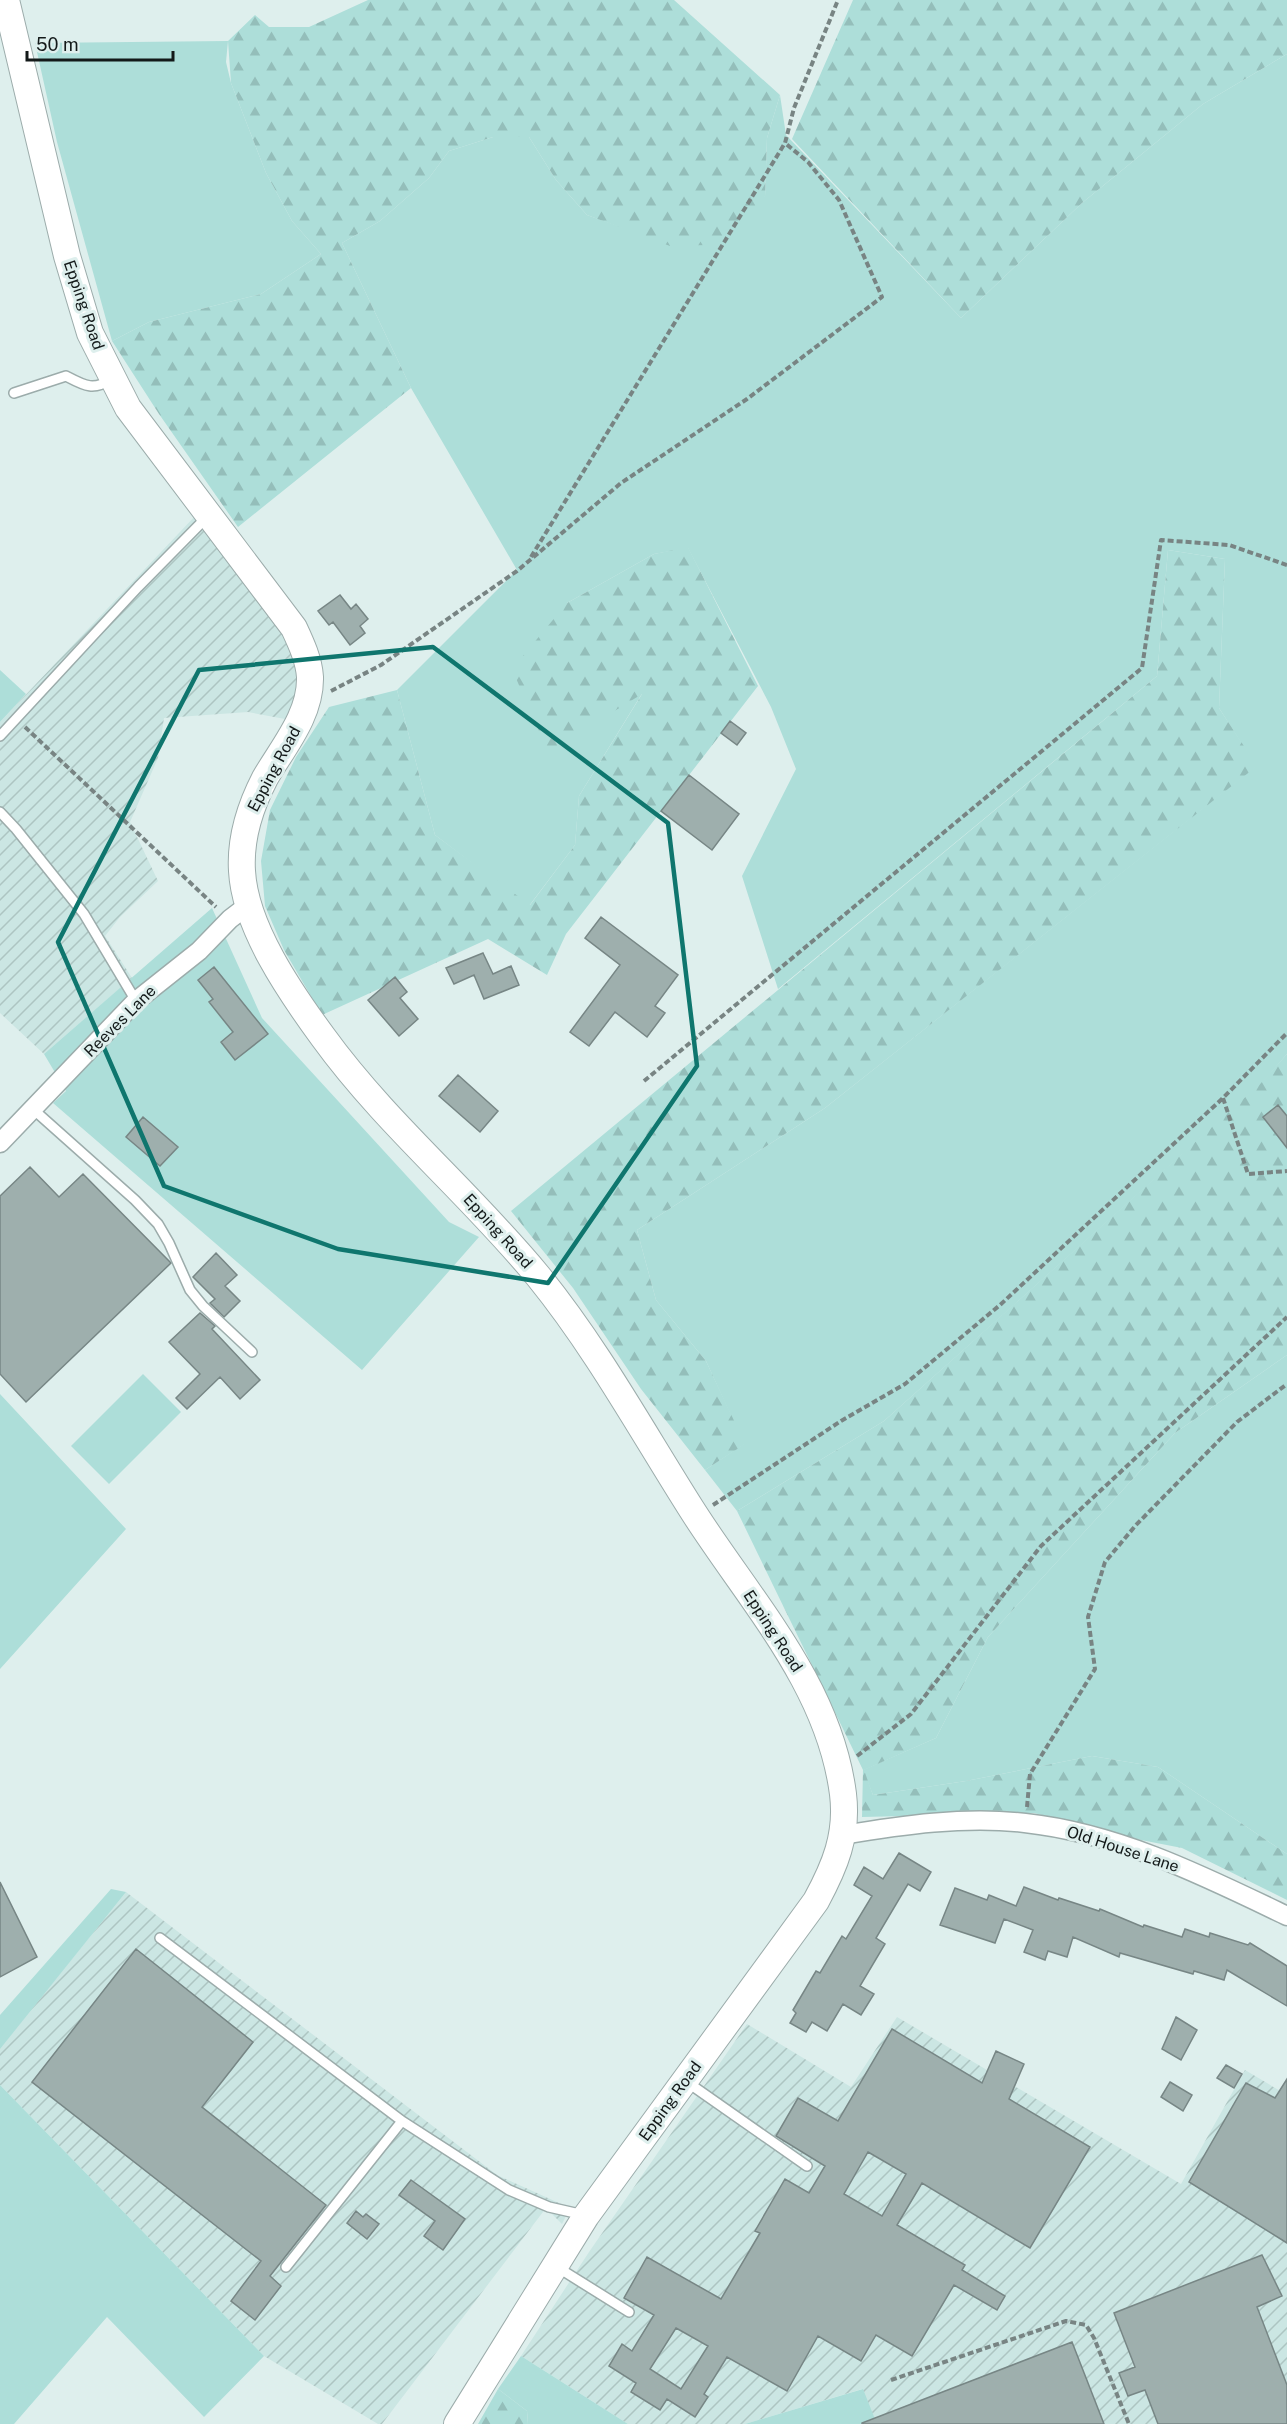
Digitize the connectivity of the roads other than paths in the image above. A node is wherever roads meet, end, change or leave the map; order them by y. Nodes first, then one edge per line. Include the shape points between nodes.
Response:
1 (6, 0) edge
2 (112, 379) junction
3 (14, 393) dead end
4 (209, 515) junction
5 (0, 736) edge
6 (0, 812) edge
7 (238, 913) junction
8 (136, 1001) junction
9 (34, 1110) junction
10 (0, 1143) edge
11 (252, 1352) dead end
12 (843, 1835) junction
13 (1287, 1916) edge
14 (160, 1938) dead end
15 (685, 2081) junction
16 (402, 2121) junction
17 (807, 2166) dead end
18 (586, 2216) junction
19 (555, 2266) junction
20 (286, 2267) dead end
21 (628, 2312) dead end
22 (457, 2424) edge

1 - 2 main road, Epping Road via 67,256 90,333
2 - 3 lane via 99,387 82,385 66,376
2 - 4 main road, Epping Road via 128,408
4 - 5 lane
4 - 7 main road, Epping Road via 294,628 310,676 301,719 250,811 243,841
6 - 8 lane via 84,914
7 - 8 street, Reeves Lane via 199,951
7 - 12 main road, Epping Road via 261,940 323,1038 375,1101 539,1277 610,1374 695,1515 789,1652 818,1704 843,1796
8 - 9 street, Reeves Lane
9 - 10 street, Reeves Lane
9 - 11 lane via 158,1224 190,1290
12 - 13 street, Old House Lane via 928,1823 976,1821 1025,1823 1082,1833 1152,1855
12 - 15 main road, Epping Road via 834,1867 816,1900
14 - 16 lane
15 - 17 lane
15 - 18 main road, Epping Road
16 - 18 lane via 509,2190 549,2207
16 - 20 lane
18 - 19 main road, Epping Road
19 - 21 lane
19 - 22 main road, Epping Road

